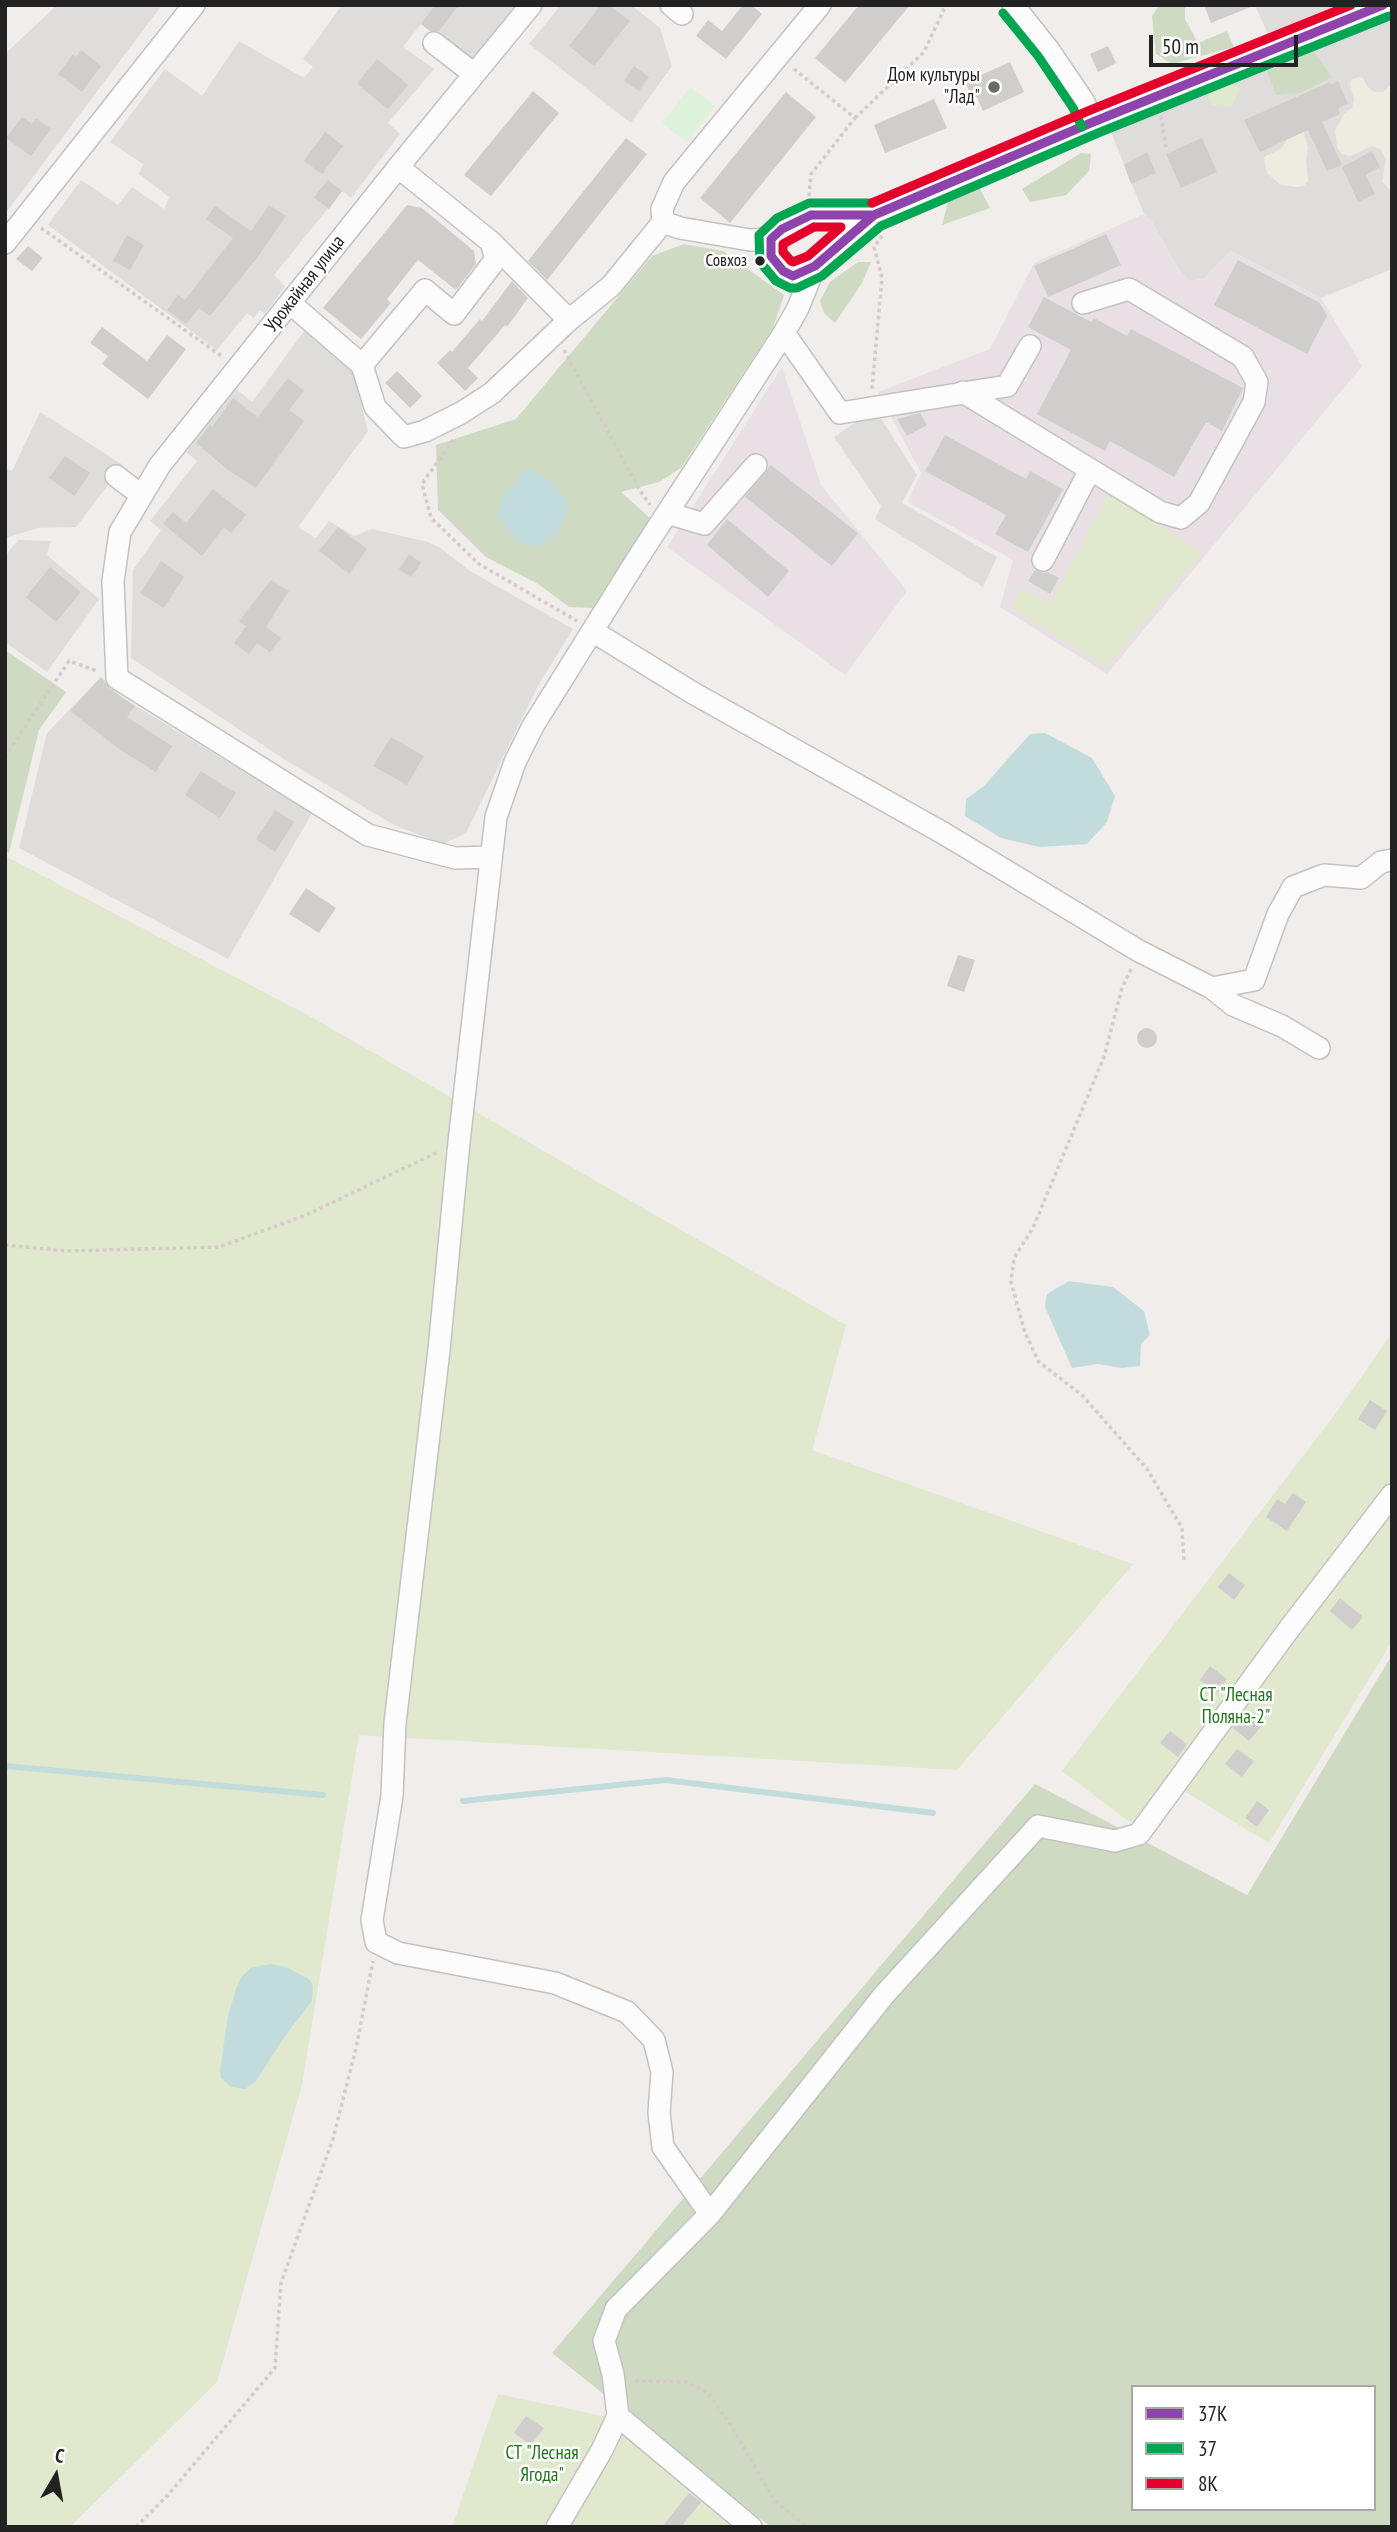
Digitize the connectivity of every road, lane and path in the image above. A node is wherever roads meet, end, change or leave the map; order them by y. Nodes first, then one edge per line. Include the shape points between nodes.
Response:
1 (194, 5) edge
2 (531, 5) edge
3 (820, 5) edge
4 (946, 5) edge
5 (1013, 5) edge
6 (1384, 5) edge
7 (434, 43) dead end
8 (778, 56) junction
9 (474, 74) junction
10 (1157, 96) junction
11 (855, 118) junction
12 (1093, 122) junction
13 (1166, 148) dead end
14 (398, 167) junction
15 (880, 213) junction
16 (811, 215) junction
17 (663, 222) junction
18 (38, 226) dead end
19 (771, 239) junction
20 (491, 242) junction
21 (5, 243) edge
22 (815, 266) junction
23 (290, 303) junction
24 (1083, 303) dead end
25 (562, 327) junction
26 (784, 333) junction
27 (1030, 346) dead end
28 (362, 365) junction
29 (238, 368) junction
30 (963, 392) junction
31 (865, 410) junction
32 (461, 413) junction
33 (756, 466) dead end
34 (1090, 470) junction
35 (116, 476) dead end
36 (141, 495) junction
37 (664, 517) junction
38 (1043, 560) dead end
39 (594, 632) junction
40 (117, 678) junction
41 (5, 757) edge
42 (491, 857) junction
43 (1392, 860) edge
44 (1139, 951) junction
45 (1212, 988) junction
46 (1319, 1048) dead end
47 (459, 1142) junction
48 (5, 1245) edge
49 (1392, 1495) edge
50 (1184, 1560) dead end
51 (376, 1942) junction
52 (710, 2214) junction
53 (613, 2374) junction
54 (618, 2416) junction
55 (136, 2527) edge
56 (557, 2527) edge
57 (751, 2527) edge
58 (808, 2527) edge

1 - 21 street
2 - 9 street, Урожайная улица
3 - 8 street
4 - 11 path via 924,52
5 - 12 street via 1048,49
6 - 10 street
7 - 9 street
8 - 11 path
8 - 17 street via 674,182 662,209
9 - 14 street, Урожайная улица
10 - 12 street
10 - 13 path
11 - 16 path via 811,174
12 - 15 street
14 - 20 street
14 - 23 street, Урожайная улица
15 - 16 street
15 - 22 street
15 - 31 path via 892,224 874,247 882,278 872,392
16 - 19 street
17 - 19 street via 750,240
17 - 25 street via 611,286
18 - 29 path
19 - 22 street via 771,256 783,271 793,276
20 - 25 street
20 - 28 street via 496,259 453,314 425,290
22 - 26 street
23 - 28 street
23 - 29 street, Урожайная улица
24 - 34 street via 1129,289 1243,357 1257,382 1254,402 1199,503 1181,518 1160,512
25 - 32 street via 492,393
25 - 37 path via 639,489
26 - 31 street via 841,413
26 - 37 street
27 - 30 street via 1007,386
28 - 32 street via 375,407 404,437
29 - 36 street, Урожайная улица
30 - 31 street
30 - 34 street
32 - 39 path via 462,428 422,484 431,517 480,564
33 - 37 street via 704,524
34 - 38 street
35 - 36 street
36 - 40 street, Урожайная улица via 120,532 113,581
37 - 39 street
39 - 42 street via 515,762 496,817
39 - 44 street
40 - 41 path via 69,661
40 - 42 street via 368,835 455,858
42 - 47 street
43 - 45 street via 1381,862 1361,878 1324,875 1293,887 1254,980
44 - 45 street
44 - 50 path via 1122,988 1104,1057 1033,1228 1014,1258 1011,1282 1025,1333 1039,1362 1083,1396 1147,1469 1182,1528
45 - 46 street via 1233,1005
47 - 48 path via 306,1215 219,1247 66,1251
47 - 51 street via 395,1723 392,1796 372,1920
49 - 52 street via 1139,1834 1115,1841 1038,1826 884,1995
51 - 52 street via 398,1953 555,1983 627,2012 654,2040 662,2072 659,2113 663,2147
51 - 55 path via 333,2139 281,2283 275,2368
52 - 53 street via 616,2309 604,2341
53 - 54 street
53 - 58 path via 629,2381 686,2382 708,2393 774,2500
54 - 56 street
54 - 57 street

